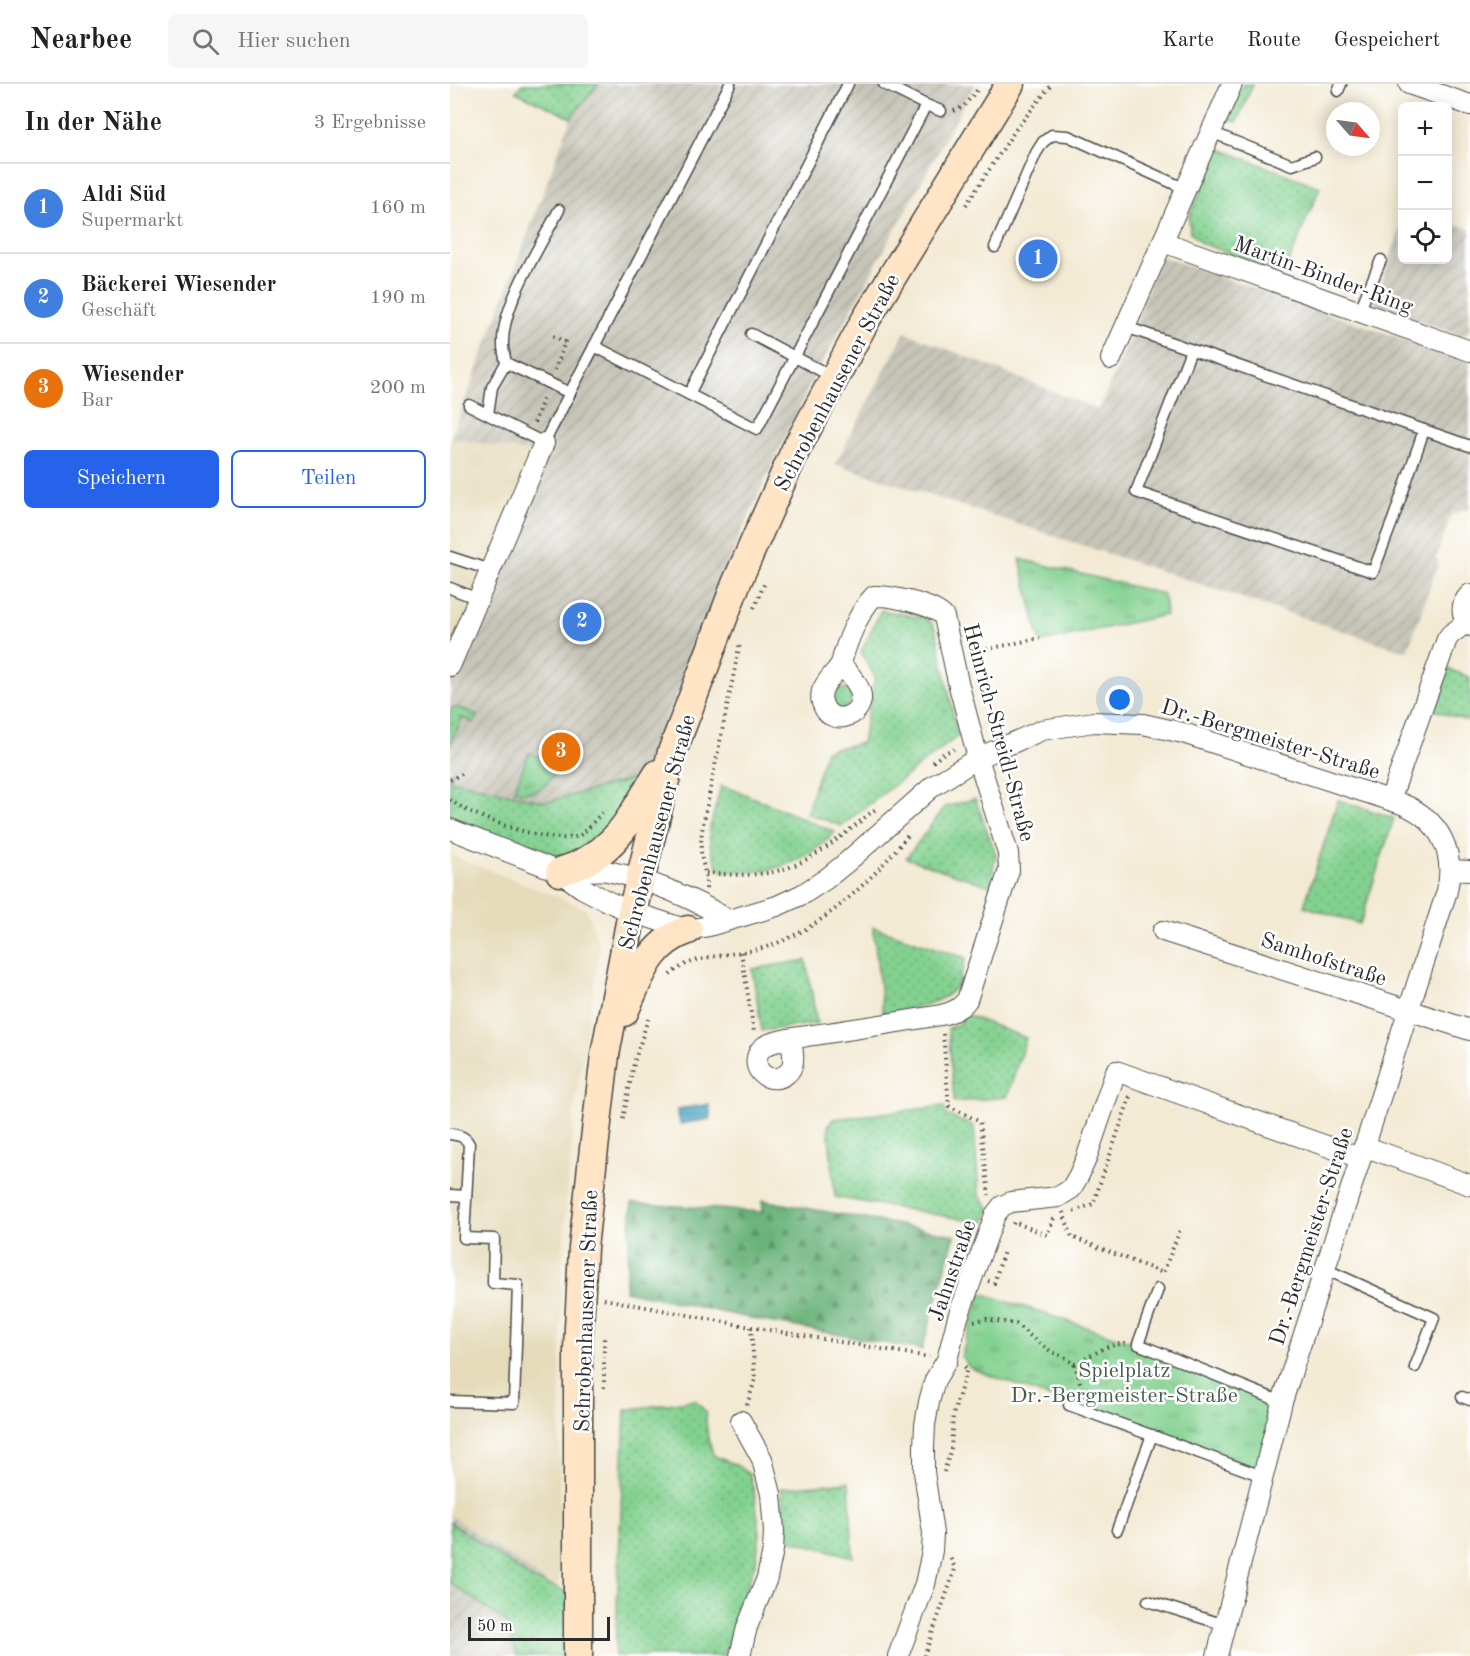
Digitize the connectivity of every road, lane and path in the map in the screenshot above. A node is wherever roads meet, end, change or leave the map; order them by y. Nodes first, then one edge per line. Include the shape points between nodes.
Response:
1 (730, 84) edge
2 (848, 84) edge
3 (885, 84) edge
4 (980, 84) edge
5 (1010, 84) edge
6 (1052, 84) edge
7 (1232, 84) edge
8 (1409, 84) edge
9 (926, 105) junction
10 (1470, 105) edge
11 (941, 111) joint
12 (1211, 132) junction
13 (1315, 157) dead end
14 (1186, 189) junction
15 (559, 210) dead end
16 (962, 211) dead end
17 (1163, 242) junction
18 (995, 247) dead end
19 (1381, 260) dead end
20 (1359, 312) junction
21 (1126, 327) junction
22 (751, 334) dead end
23 (594, 346) junction
24 (1191, 350) junction
25 (1470, 351) edge
26 (795, 357) junction
27 (1112, 359) dead end
28 (506, 363) junction
29 (834, 378) junction
30 (570, 393) junction
31 (689, 394) junction
32 (469, 405) dead end
33 (488, 414) junction
34 (1424, 430) junction
35 (544, 443) junction
36 (1470, 446) edge
37 (450, 557) edge
38 (490, 570) junction
39 (768, 574) dead end
40 (450, 588) edge
41 (1470, 594) edge
42 (478, 599) junction
43 (750, 618) dead end
44 (1468, 624) edge
45 (1040, 638) dead end
46 (741, 640) dead end
47 (954, 656) junction
48 (841, 664) dead end
49 (450, 666) edge
50 (976, 749) junction
51 (672, 752) junction
52 (926, 767) dead end
53 (462, 774) dead end
54 (450, 780) edge
55 (450, 800) edge
56 (1390, 800) junction
57 (883, 803) dead end
58 (613, 810) dead end
59 (450, 829) edge
60 (1450, 870) junction
61 (1470, 871) edge
62 (560, 872) junction
63 (706, 873) junction
64 (640, 880) junction
65 (706, 890) dead end
66 (632, 912) junction
67 (728, 920) junction
68 (688, 930) junction
69 (1163, 931) dead end
70 (667, 979) dead end
71 (1408, 1010) junction
72 (650, 1013) dead end
73 (941, 1015) junction
74 (1470, 1030) edge
75 (791, 1039) junction
76 (761, 1048) junction
77 (605, 1055) junction
78 (623, 1120) dead end
79 (450, 1134) edge
80 (1362, 1152) junction
81 (1470, 1185) edge
82 (450, 1195) edge
83 (466, 1196) junction
84 (1002, 1206) junction
85 (1061, 1206) junction
86 (1180, 1230) dead end
87 (1010, 1232) dead end
88 (1007, 1242) dead end
89 (1325, 1269) junction
90 (973, 1276) junction
91 (605, 1289) dead end
92 (1158, 1289) dead end
93 (958, 1317) junction
94 (751, 1327) junction
95 (1138, 1344) junction
96 (947, 1360) junction
97 (1074, 1364) junction
98 (1415, 1366) dead end
99 (450, 1401) edge
100 (1282, 1402) junction
101 (1069, 1405) dead end
102 (1083, 1410) junction
103 (741, 1421) joint
104 (1152, 1435) junction
105 (1262, 1476) junction
106 (1117, 1530) dead end
107 (1148, 1601) dead end
108 (1225, 1624) junction
109 (578, 1656) edge
110 (740, 1656) edge
111 (898, 1656) edge
112 (1217, 1656) edge

1 - 23 lane
2 - 31 lane
3 - 9 lane
4 - 11 path via 963,107
5 - 29 main road, Schrobenhausener Straße
6 - 16 path
7 - 12 street
8 - 10 street
9 - 11 lane
9 - 26 lane
12 - 13 lane via 1292,165
12 - 14 street
14 - 17 street
14 - 18 lane via 1068,136 1052,135 1036,153
15 - 28 lane via 509,310 504,327
17 - 20 street, Martin-Binder-Ring
17 - 21 street
19 - 20 lane
20 - 25 street, Martin-Binder-Ring
21 - 24 lane
21 - 27 street
22 - 26 lane
23 - 30 lane
23 - 31 lane
24 - 34 lane
24 - 34 lane via 1136,492 1373,572
26 - 29 lane
26 - 31 lane via 757,429
28 - 30 lane
28 - 33 lane via 492,387
29 - 51 main road, Schrobenhausener Straße via 795,451 741,575
30 - 35 lane
32 - 33 lane
33 - 35 lane
34 - 36 lane
35 - 38 street
37 - 38 lane
38 - 42 street
39 - 43 path
40 - 42 lane
41 - 44 street, Dr.-Bergmeister-Straße via 1462,610
42 - 49 street
44 - 56 street, Dr.-Bergmeister-Straße via 1447,639
45 - 47 path
46 - 63 path via 702,830
47 - 48 street, Heinrich-Streidl-Straße via 947,624 940,612 874,596
47 - 50 street, Heinrich-Streidl-Straße
50 - 52 path via 944,753
50 - 56 street, Dr.-Bergmeister-Straße via 1042,730 1094,722 1143,724
50 - 67 street, Dr.-Bergmeister-Straße via 811,889 777,906
50 - 73 street, Heinrich-Streidl-Straße via 1008,853 1009,870 968,999 956,1011
51 - 62 main road via 615,840 593,859
51 - 64 main road, Schrobenhausener Straße
53 - 54 path
55 - 58 path via 471,813 515,829 566,838 577,837 600,814
56 - 60 street, Dr.-Bergmeister-Straße via 1421,813 1433,825 1443,840
57 - 63 path via 818,853 782,870 759,874
59 - 62 street
60 - 61 street
60 - 71 street, Dr.-Bergmeister-Straße via 1444,902
62 - 64 street via 605,871
62 - 66 street via 582,888
63 - 65 path
64 - 66 main road, Schrobenhausener Straße
64 - 67 street via 710,908
66 - 68 street
66 - 77 main road, Schrobenhausener Straße
67 - 68 street, Dr.-Bergmeister-Straße
68 - 77 main road via 665,942 650,958
69 - 71 street, Samhofstraße
70 - 76 path via 692,962 741,952 754,1031
71 - 74 street, Samhofstraße
71 - 80 street, Dr.-Bergmeister-Straße
72 - 78 path via 634,1063
73 - 75 street, Heinrich-Streidl-Straße
73 - 84 path via 949,1106 980,1122 990,1199
75 - 76 street, Heinrich-Streidl-Straße
75 - 76 street via 793,1064 781,1078 769,1078 759,1070
77 - 109 main road, Schrobenhausener Straße via 584,1248 579,1336
79 - 83 lane via 466,1139 469,1144
80 - 81 street
80 - 85 street via 1116,1071 1079,1175
80 - 89 street, Dr.-Bergmeister-Straße
82 - 83 lane
83 - 99 lane via 464,1238 494,1239 493,1283 518,1284 514,1403
84 - 85 street, Jahnstraße via 1011,1202
84 - 90 street, Jahnstraße via 995,1215
85 - 86 path via 1072,1237 1163,1273
85 - 87 path via 1047,1235 1014,1222
88 - 90 path via 994,1283
89 - 98 lane via 1434,1318
89 - 100 street, Dr.-Bergmeister-Straße
90 - 93 street, Jahnstraße
91 - 94 path via 604,1299
92 - 95 lane
93 - 96 street, Jahnstraße
93 - 97 path via 1016,1324
94 - 96 path
94 - 103 path via 755,1380
95 - 97 path via 1107,1346
95 - 100 lane
96 - 111 street, Jahnstraße via 935,1380 925,1425 924,1472 933,1533 930,1561
97 - 102 path via 1086,1400
100 - 105 street, Dr.-Bergmeister-Straße
101 - 102 lane
102 - 104 lane
103 - 110 street via 762,1459 771,1494 774,1531 771,1564
104 - 105 lane
104 - 106 lane
105 - 108 street, Dr.-Bergmeister-Straße
107 - 108 lane
108 - 112 street, Dr.-Bergmeister-Straße

